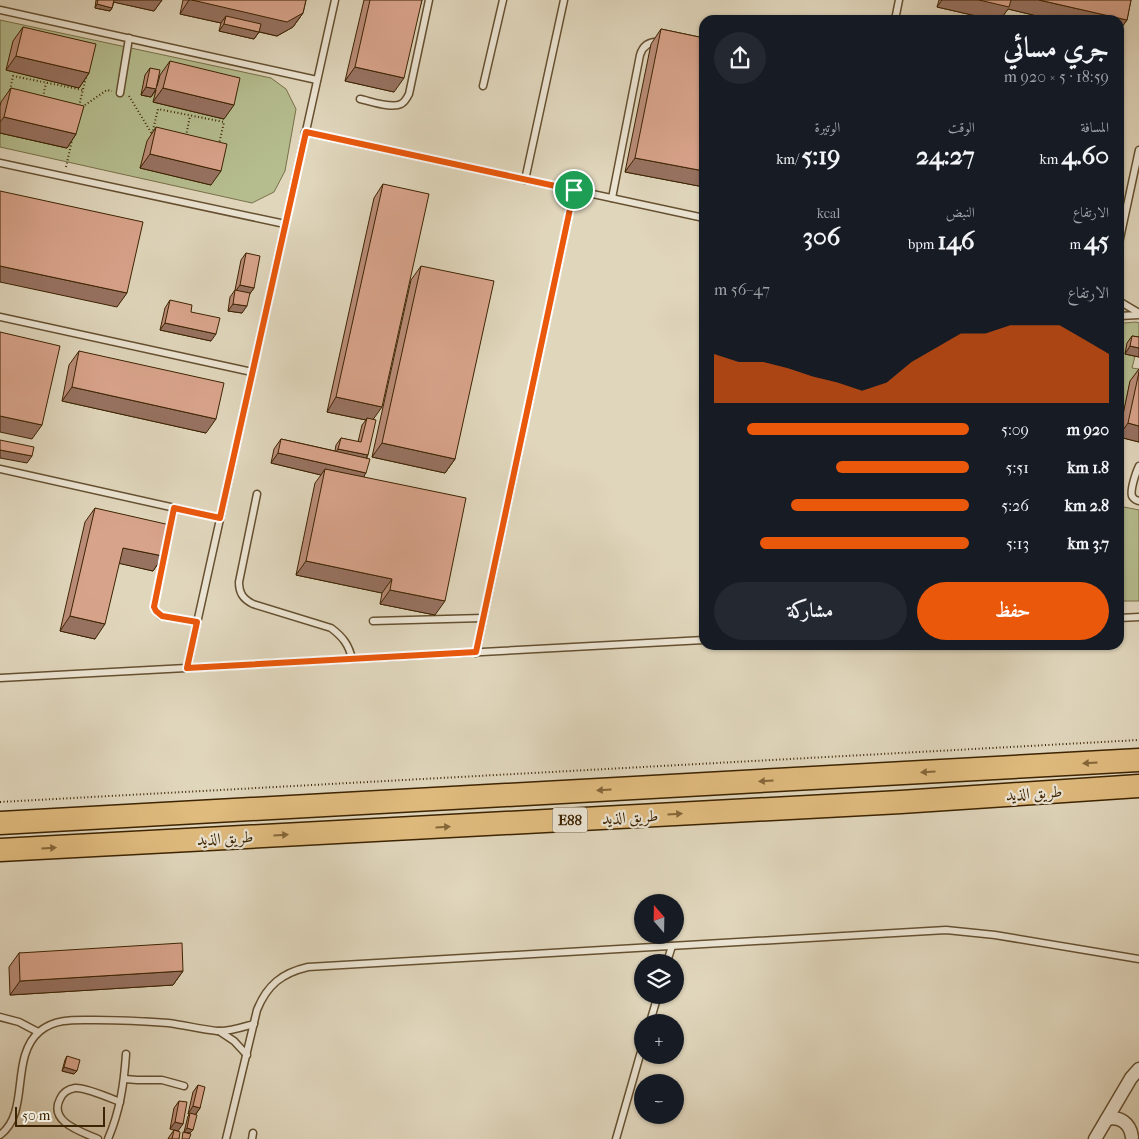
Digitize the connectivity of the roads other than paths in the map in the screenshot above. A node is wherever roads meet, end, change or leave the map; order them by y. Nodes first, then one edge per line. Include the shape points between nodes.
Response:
1 (335, 0) edge
2 (429, 0) edge
3 (503, 0) edge
4 (564, 0) edge
5 (900, 0) edge
6 (0, 10) edge
7 (896, 15) edge
8 (129, 38) junction
9 (668, 43) edge
10 (317, 80) junction
11 (483, 86) dead end
12 (120, 93) road end
13 (360, 98) dead end
14 (306, 132) junction
15 (1139, 150) edge
16 (0, 163) edge
17 (1137, 170) edge
18 (526, 180) junction
19 (574, 190) junction
20 (612, 198) junction
21 (699, 217) edge
22 (1124, 223) edge
23 (285, 224) junction
24 (1124, 305) edge
25 (1139, 314) edge
26 (1124, 316) edge
27 (0, 317) edge
28 (252, 372) junction
29 (1139, 466) edge
30 (0, 469) edge
31 (257, 494) dead end
32 (1139, 502) edge
33 (174, 508) junction
34 (220, 518) junction
35 (1139, 617) edge
36 (483, 618) junction
37 (1124, 618) edge
38 (373, 621) dead end
39 (197, 622) junction
40 (699, 640) edge
41 (476, 652) junction
42 (352, 659) junction
43 (187, 668) junction
44 (0, 678) edge
45 (1139, 760) edge
46 (1139, 786) edge
47 (0, 823) edge
48 (0, 850) edge
49 (672, 946) junction
50 (670, 954) edge
51 (1139, 959) edge
52 (0, 1017) edge
53 (254, 1024) junction
54 (219, 1031) junction
55 (38, 1032) junction
56 (126, 1054) dead end
57 (247, 1056) junction
58 (1139, 1060) edge
59 (637, 1064) edge
60 (1135, 1073) edge
61 (125, 1079) junction
62 (184, 1086) dead end
63 (120, 1102) junction
64 (1107, 1119) junction
65 (1139, 1125) edge
66 (0, 1135) edge
67 (1131, 1138) edge
68 (98, 1139) edge
69 (108, 1139) edge
70 (226, 1139) edge
71 (616, 1139) edge
72 (1095, 1139) edge

1 - 10 lane
2 - 13 lane via 406,100 402,104 390,105
3 - 11 lane
4 - 18 lane
5 - 7 lane
6 - 8 lane
8 - 10 lane
8 - 12 lane
9 - 20 lane via 654,41 642,50
10 - 14 lane
14 - 18 lane
14 - 23 lane
15 - 17 lane
16 - 23 lane
17 - 22 lane
18 - 19 lane
19 - 20 lane
19 - 36 lane
20 - 21 lane
23 - 28 lane
24 - 25 lane
25 - 26 lane
27 - 28 lane
28 - 34 lane
29 - 32 lane via 1132,493
30 - 33 lane
31 - 42 lane via 239,582 241,596 253,604 331,628 346,641
33 - 34 lane
33 - 39 lane via 154,607 162,616
34 - 39 lane
35 - 37 lane
36 - 38 lane
36 - 41 lane
39 - 43 lane
40 - 41 lane
41 - 42 lane
42 - 43 lane
43 - 44 lane
45 -> 47 highway, طريق الذيد / E88
48 -> 46 highway, طريق الذيد / E88 via 900,802
49 - 50 lane
49 - 51 lane via 946,930 987,933
49 - 53 lane via 308,967 291,972 270,987
52 - 55 lane
53 - 54 lane
53 - 57 lane
54 - 55 lane via 167,1023 63,1020
54 - 57 lane
55 - 66 lane via 25,1053 14,1116
56 - 61 lane
57 - 70 lane
58 - 60 street via 1134,1067
59 - 71 lane
60 - 64 street
61 - 62 lane via 162,1080
61 - 63 lane
63 - 68 lane via 80,1088 70,1089 59,1100 58,1110 62,1119
63 - 69 lane
64 - 67 street via 1122,1120 1129,1127
64 - 72 street
65 - 67 street

